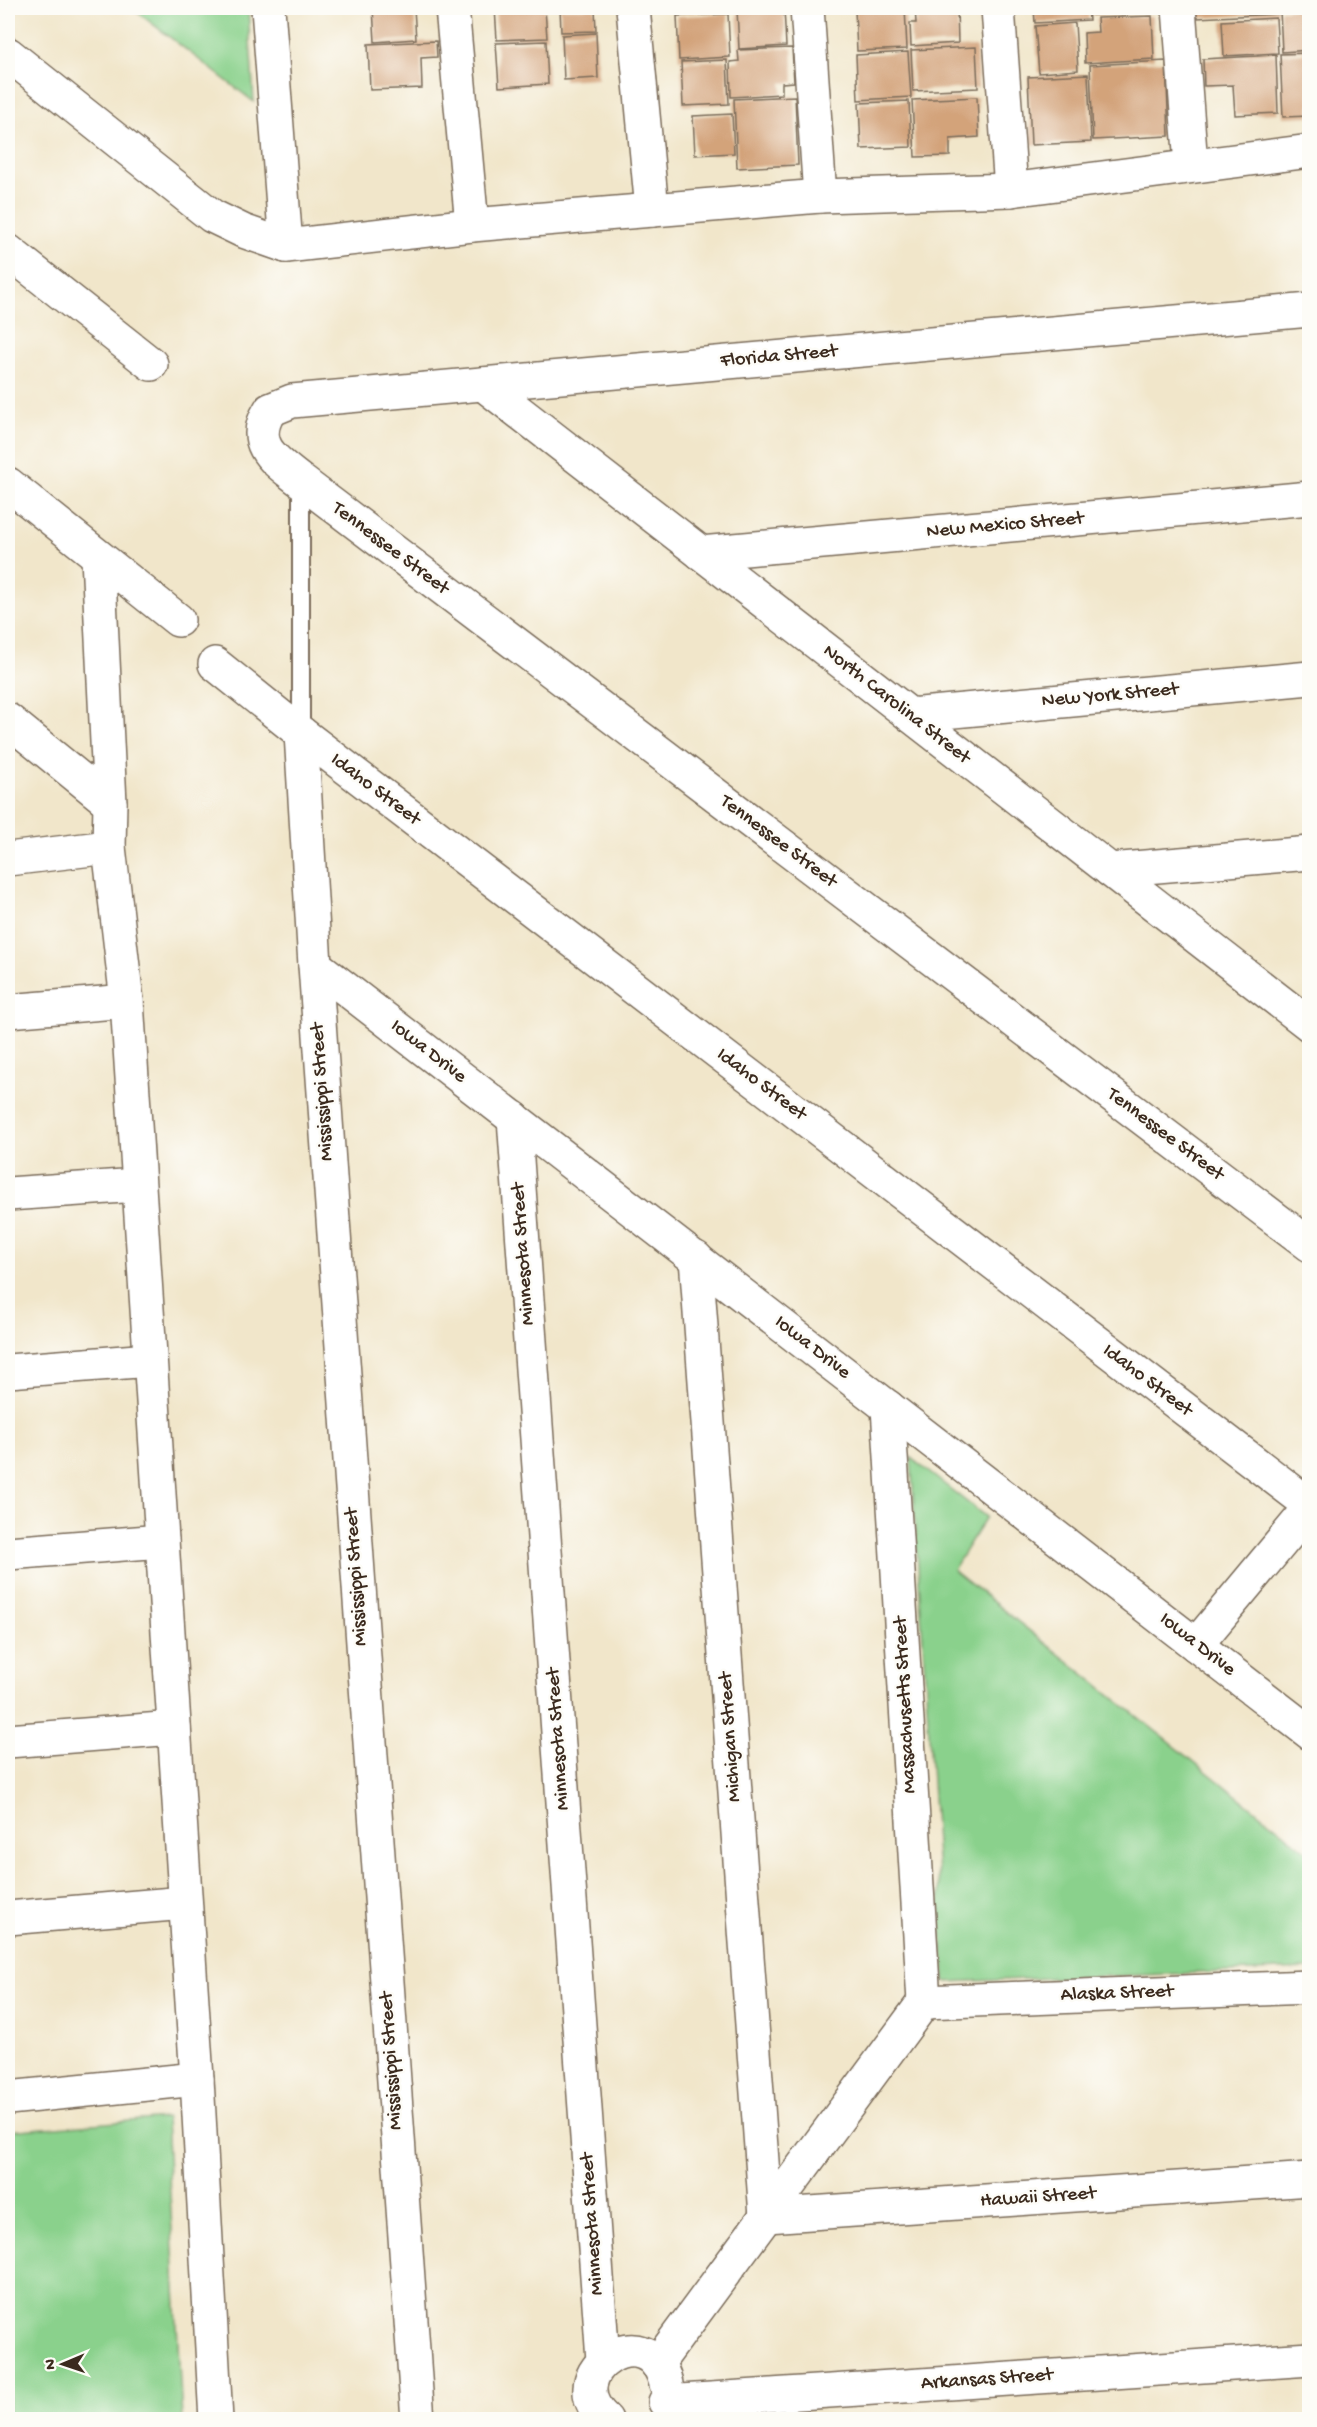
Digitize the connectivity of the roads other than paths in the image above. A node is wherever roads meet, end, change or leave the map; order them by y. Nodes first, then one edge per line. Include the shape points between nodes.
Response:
1 (268, 8) edge
2 (452, 8) edge
3 (633, 8) edge
4 (807, 8) edge
5 (998, 8) edge
6 (1179, 8) edge
7 (8, 54) edge
8 (1310, 151) edge
9 (1191, 165) junction
10 (1011, 190) junction
11 (820, 196) junction
12 (652, 210) junction
13 (472, 225) junction
14 (286, 246) junction
15 (8, 251) edge
16 (1310, 310) edge
17 (151, 364) dead end
18 (483, 384) junction
19 (262, 428) joint
20 (301, 481) junction
21 (8, 484) edge
22 (1310, 498) edge
23 (701, 553) junction
24 (98, 557) junction
25 (178, 620) dead end
26 (215, 664) dead end
27 (1310, 678) edge
28 (910, 715) junction
29 (8, 720) edge
30 (301, 733) junction
31 (110, 803) junction
32 (109, 847) junction
33 (1310, 853) edge
34 (8, 859) edge
35 (1110, 870) junction
36 (315, 965) junction
37 (127, 1001) junction
38 (8, 1011) edge
39 (1310, 1025) edge
40 (514, 1118) junction
41 (138, 1185) junction
42 (8, 1194) edge
43 (1310, 1245) edge
44 (696, 1258) junction
45 (150, 1360) junction
46 (8, 1371) edge
47 (888, 1407) junction
48 (1310, 1506) edge
49 (162, 1541) junction
50 (8, 1553) edge
51 (1196, 1645) junction
52 (174, 1728) junction
53 (1310, 1733) edge
54 (8, 1741) edge
55 (185, 1903) junction
56 (8, 1918) edge
57 (1310, 1987) edge
58 (924, 2002) junction
59 (197, 2079) junction
60 (8, 2097) edge
61 (1310, 2179) edge
62 (766, 2216) junction
63 (1310, 2358) edge
64 (603, 2360) junction
65 (657, 2364) junction
66 (658, 2411) edge
67 (216, 2420) edge
68 (418, 2420) edge
69 (606, 2420) edge

1 - 14 street
2 - 13 street
3 - 12 street
4 - 11 street
5 - 10 street
6 - 9 street
7 - 14 street via 212,216
8 - 9 street
9 - 10 street
10 - 11 street
11 - 12 street
12 - 13 street
13 - 14 street
15 - 17 street
16 - 18 street, Florida Street
18 - 19 street, Florida Street via 292,401 270,410
18 - 23 street, North Carolina Street
19 - 20 street, Tennessee Street via 267,452
20 - 30 lane
20 - 43 street, Tennessee Street
21 - 24 street
22 - 23 street, New Mexico Street
23 - 28 street, North Carolina Street
24 - 25 street
24 - 31 street
26 - 30 street, Idaho Street
27 - 28 street, New York Street
28 - 35 street, North Carolina Street
29 - 31 street
30 - 36 street, Mississippi Street
30 - 48 street, Idaho Street
31 - 32 street
32 - 34 street
32 - 37 street
33 - 35 street
35 - 39 street, North Carolina Street
36 - 40 street, Iowa Drive
36 - 68 street, Mississippi Street
37 - 38 street
37 - 41 street
40 - 44 street, Iowa Drive
40 - 64 street, Minnesota Street
41 - 42 street
41 - 45 street
44 - 47 street, Iowa Drive
44 - 62 street, Michigan Street
45 - 46 street
45 - 49 street
47 - 51 street, Iowa Drive
47 - 58 street, Massachusetts Street
48 - 51 street
49 - 50 street
49 - 52 street
51 - 53 street, Iowa Drive
52 - 54 street
52 - 55 street
55 - 56 street
55 - 59 street
57 - 58 street, Alaska Street
58 - 62 street
59 - 60 street
59 - 67 street
61 - 62 street, Hawaii Street
62 - 65 street
63 - 66 street, Arkansas Street
64 - 65 street via 625,2350 637,2351
64 - 69 street via 595,2369 590,2392
65 - 66 street via 667,2389

